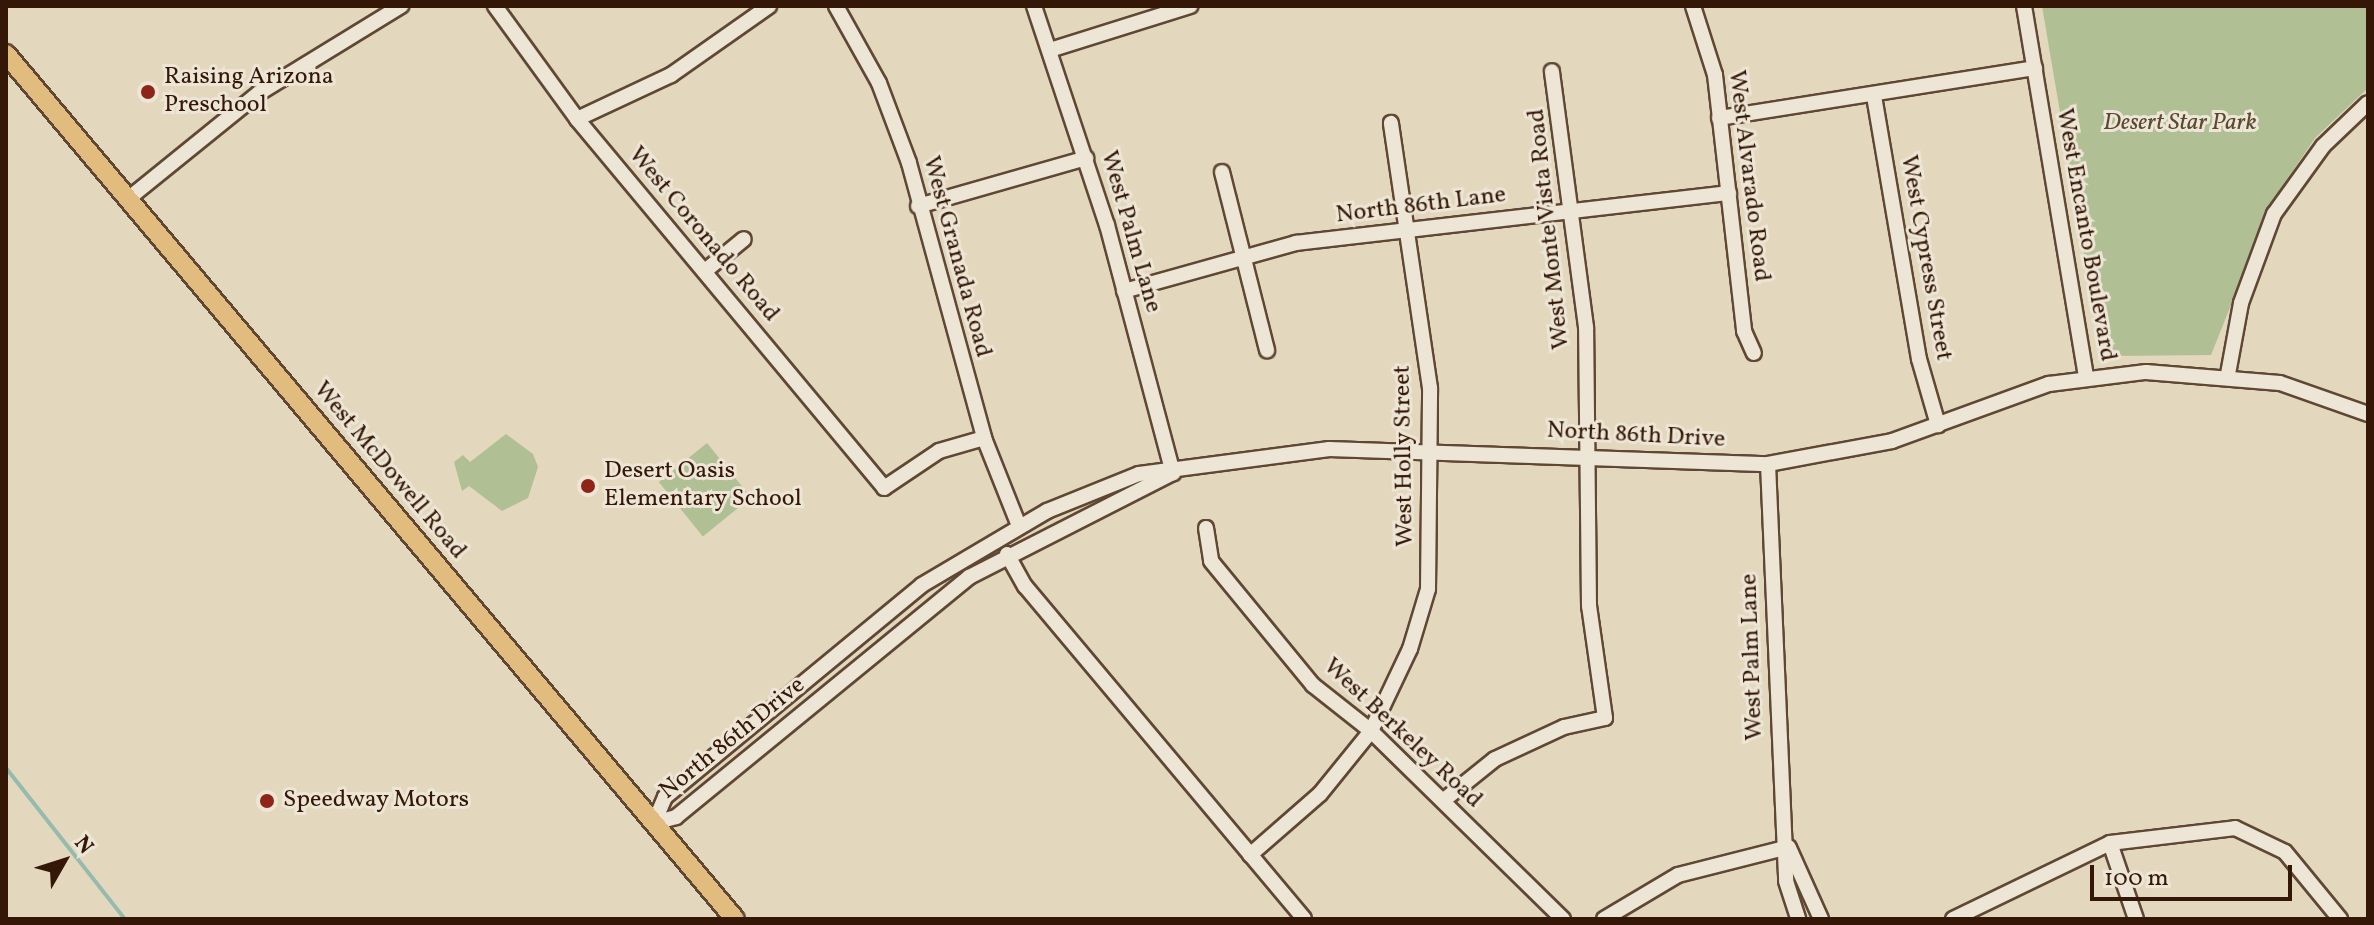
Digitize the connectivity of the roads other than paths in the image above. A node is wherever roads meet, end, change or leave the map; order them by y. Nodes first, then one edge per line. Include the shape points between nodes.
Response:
1 (495, 6) edge
2 (769, 6) edge
3 (836, 6) edge
4 (1034, 6) edge
5 (1190, 6) edge
6 (1693, 6) edge
7 (2024, 6) edge
8 (398, 7) edge
9 (1053, 49) junction
10 (6, 54) edge
11 (2035, 68) junction
12 (1552, 71) dead end
13 (1874, 96) junction
14 (2368, 103) edge
15 (1719, 118) junction
16 (577, 119) junction
17 (1391, 123) dead end
18 (1086, 158) junction
19 (1222, 172) dead end
20 (1729, 193) junction
21 (128, 199) junction
22 (918, 206) junction
23 (1568, 209) junction
24 (1412, 233) junction
25 (744, 239) dead end
26 (1244, 258) junction
27 (705, 271) junction
28 (1124, 291) junction
29 (1267, 350) dead end
30 (1754, 353) dead end
31 (2228, 374) junction
32 (2086, 377) junction
33 (2368, 414) edge
34 (1938, 425) junction
35 (984, 438) junction
36 (1430, 450) junction
37 (1586, 456) junction
38 (1768, 464) junction
39 (1173, 473) junction
40 (1019, 526) junction
41 (1206, 528) dead end
42 (1007, 554) junction
43 (942, 571) junction
44 (954, 589) junction
45 (1371, 731) junction
46 (1444, 800) junction
47 (654, 823) junction
48 (2110, 843) junction
49 (1789, 847) junction
50 (1250, 855) junction
51 (1956, 918) edge
52 (735, 919) edge
53 (1304, 919) edge
54 (1563, 919) edge
55 (1604, 919) edge
56 (1798, 919) edge
57 (1821, 919) edge
58 (2136, 919) edge
59 (2340, 919) edge

1 - 16 street, West Coronado Road
2 - 16 street via 671,75
3 - 22 street, West Granada Road via 879,83
4 - 9 street, West Palm Lane
5 - 9 street
6 - 15 street, West Alvarado Road via 1715,75
7 - 11 street, West Encanto Boulevard
8 - 21 street via 259,93
9 - 18 street, West Palm Lane
10 - 21 main road, West McDowell Road
11 - 13 street
11 - 32 street, West Encanto Boulevard
12 - 23 street, West Monte Vista Road
13 - 15 street
13 - 34 street, West Cypress Street via 1919,359
14 - 31 street via 2323,146 2274,214 2241,303
15 - 20 street, West Alvarado Road
16 - 27 street, West Coronado Road
17 - 24 street, West Holly Street
18 - 22 street
18 - 28 street, West Palm Lane
19 - 26 street
20 - 23 street, North 86th Lane
20 - 30 street, West Alvarado Road via 1744,331
21 - 47 main road, West McDowell Road
22 - 35 street, West Granada Road
23 - 24 street, North 86th Lane
23 - 37 street, West Monte Vista Road via 1586,327
24 - 26 street, North 86th Lane via 1296,243
24 - 36 street, West Holly Street
25 - 27 street
26 - 28 street, North 86th Lane
26 - 29 street
27 - 35 street, West Coronado Road via 884,488 939,451
28 - 39 street, West Palm Lane
31 - 32 street, West Encanto Boulevard
31 - 33 street, West Encanto Boulevard
32 - 34 street, North 86th Drive via 2018,393
34 - 38 street, North 86th Drive via 1855,452
35 - 40 street, West Granada Road
36 - 37 street, North 86th Drive
36 - 39 street, North 86th Drive via 1329,449
36 - 45 street, West Holly Street via 1428,589 1410,649
37 - 38 street, North 86th Drive
37 - 46 street, West Monte Vista Road via 1589,606 1605,718 1564,727 1495,759
38 - 49 street, West Palm Lane via 1777,731
39 - 40 street, North 86th Drive via 1139,474
39 - 42 street, North 86th Drive via 1146,493
40 - 43 street, North 86th Drive
41 - 45 street, West Berkeley Road via 1211,561 1313,685
42 - 44 street, North 86th Drive
42 - 50 street via 1025,586
43 - 44 street
43 - 47 street, North 86th Drive via 665,797
44 - 47 street, North 86th Drive via 676,817
45 - 46 street, West Berkeley Road
45 - 50 street, West Holly Street via 1320,794
46 - 54 street, West Berkeley Road
47 - 52 main road, West McDowell Road
48 - 51 street
48 - 58 street
48 - 59 street via 2197,828 2258,833 2285,852
49 - 55 street via 1678,875
49 - 56 street, West Palm Lane via 1786,881
49 - 57 street, West Palm Lane
50 - 53 street

